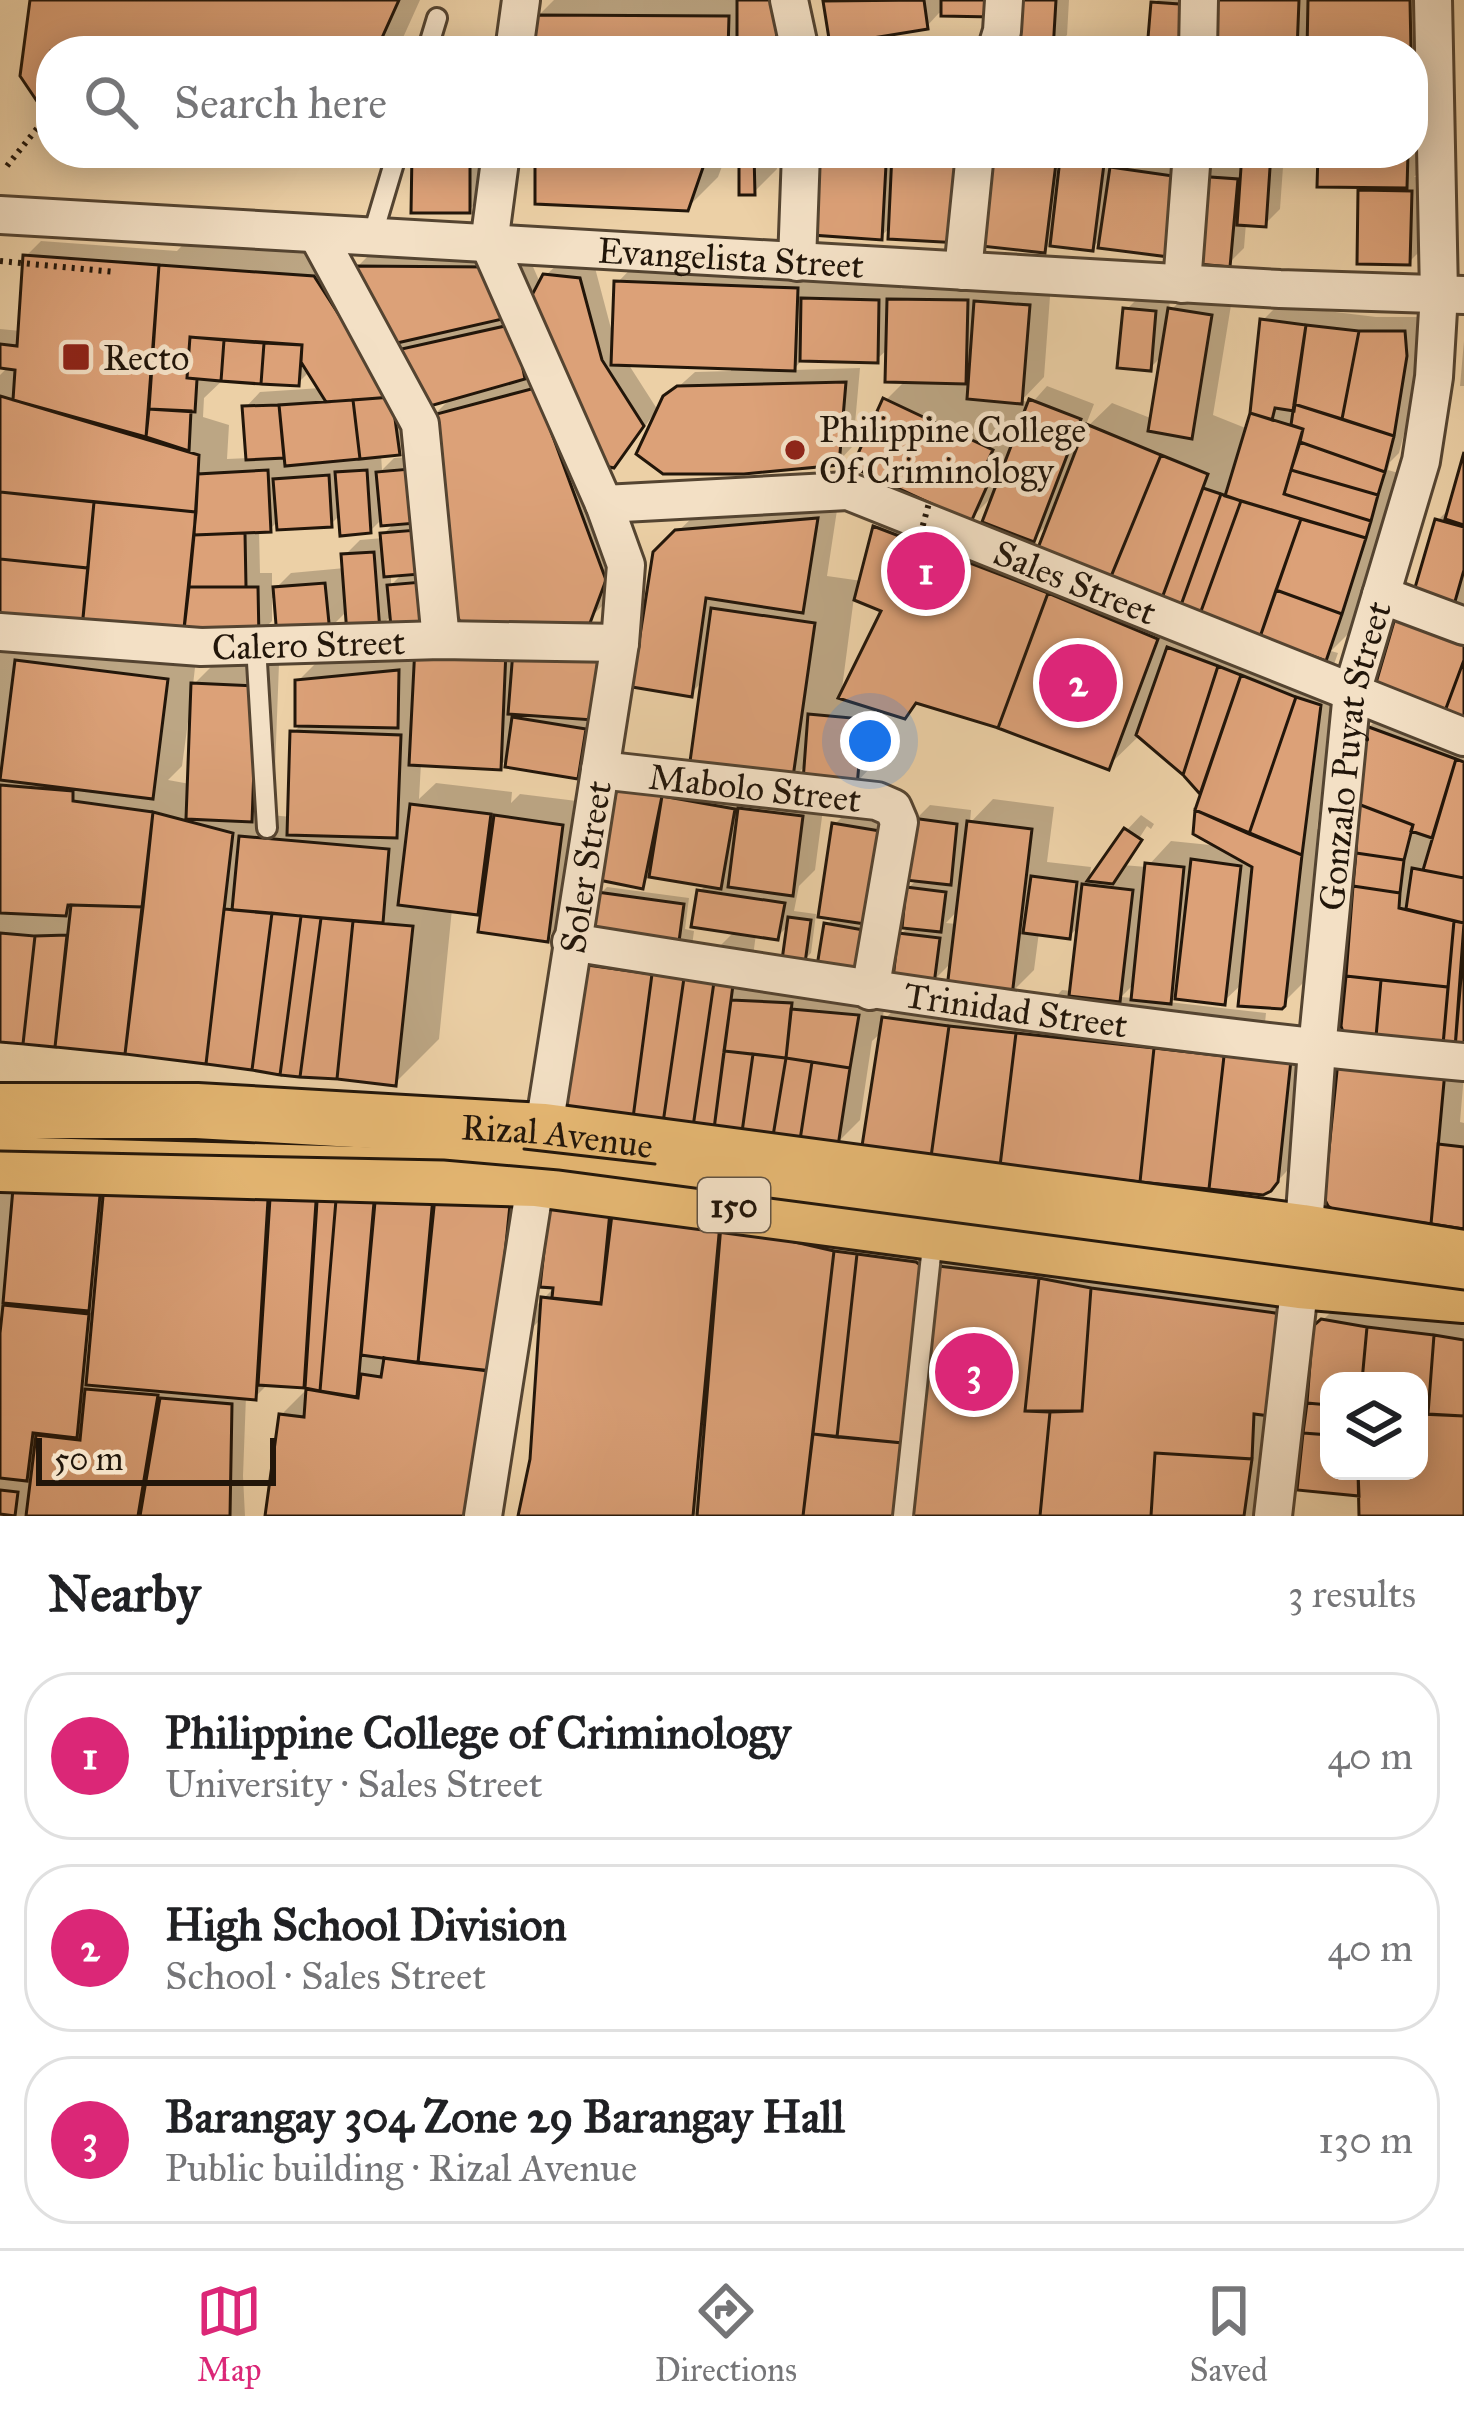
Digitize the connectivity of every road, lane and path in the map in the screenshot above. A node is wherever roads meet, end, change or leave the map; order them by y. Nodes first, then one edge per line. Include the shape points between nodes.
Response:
1 (521, 0) edge
2 (789, 0) edge
3 (1004, 0) edge
4 (1199, 0) edge
5 (1433, 0) edge
6 (436, 18) dead end
7 (431, 36) edge
8 (516, 36) edge
9 (797, 36) edge
10 (1000, 36) edge
11 (1198, 36) edge
12 (36, 130) edge
13 (7, 166) dead end
14 (393, 168) edge
15 (499, 168) edge
16 (800, 168) edge
17 (973, 168) edge
18 (1191, 168) edge
19 (0, 215) edge
20 (317, 234) junction
21 (372, 237) junction
22 (489, 244) junction
23 (0, 261) edge
24 (797, 262) junction
25 (963, 271) junction
26 (115, 272) dead end
27 (1182, 284) junction
28 (1451, 294) edge
29 (929, 503) dead end
30 (604, 504) junction
31 (918, 543) dead end
32 (1382, 595) junction
33 (1464, 626) edge
34 (0, 632) edge
35 (441, 640) junction
36 (620, 643) junction
37 (256, 646) junction
38 (1352, 692) junction
39 (1464, 737) edge
40 (600, 770) junction
41 (267, 828) dead end
42 (571, 942) junction
43 (870, 991) junction
44 (1317, 1049) junction
45 (1464, 1062) edge
46 (0, 1111) edge
47 (540, 1155) junction
48 (0, 1164) edge
49 (934, 1232) junction
50 (1301, 1256) junction
51 (1464, 1258) edge
52 (1464, 1295) edge
53 (483, 1516) edge
54 (903, 1516) edge
55 (1273, 1516) edge

1 - 8 street
2 - 9 street
3 - 10 street
4 - 11 street
5 - 28 street, Gonzalo Puyat Street
6 - 7 lane
12 - 13 path
14 - 21 lane
15 - 22 street
16 - 24 street
17 - 25 street
18 - 27 street
19 - 20 street, Evangelista Street
20 - 21 street, Evangelista Street
20 - 35 street via 420,424
21 - 22 street, Evangelista Street
22 - 24 street, Evangelista Street
22 - 30 street, Soler Street
23 - 26 path
24 - 25 street, Evangelista Street
25 - 27 street, Evangelista Street
27 - 28 street, Evangelista Street
28 - 32 street, Gonzalo Puyat Street via 1421,461
29 - 31 path, bridge
30 - 36 street, Soler Street via 626,565
30 - 38 street, Sales Street via 848,491
32 - 33 street
32 - 38 street, Gonzalo Puyat Street
34 - 37 street, Calero Street
35 - 36 street, Calero Street
35 - 37 street, Calero Street
36 - 40 street, Soler Street
37 - 41 lane
38 - 39 street, Sales Street
38 - 44 street, Gonzalo Puyat Street
40 - 42 street, Soler Street
40 - 43 street, Mabolo Street via 893,808 899,822
42 - 43 street, Trinidad Street
42 - 47 street, Soler Street
43 - 44 street, Trinidad Street
44 - 45 street, Trinidad Street
44 - 50 street, Gonzalo Puyat Street
46 - 47 main road, Rizal Avenue / 150 via 197,1111
47 - 48 main road, Rizal Avenue / 150
47 - 49 main road, Rizal Avenue / 150
47 - 50 main road, Rizal Avenue / 150
47 - 53 street, Soler Street
49 - 50 main road, Rizal Avenue / 150
49 - 54 lane
50 - 51 main road, Rizal Avenue / 150
50 - 52 main road, Rizal Avenue / 150
50 - 55 street, Gonzalo Puyat Street

